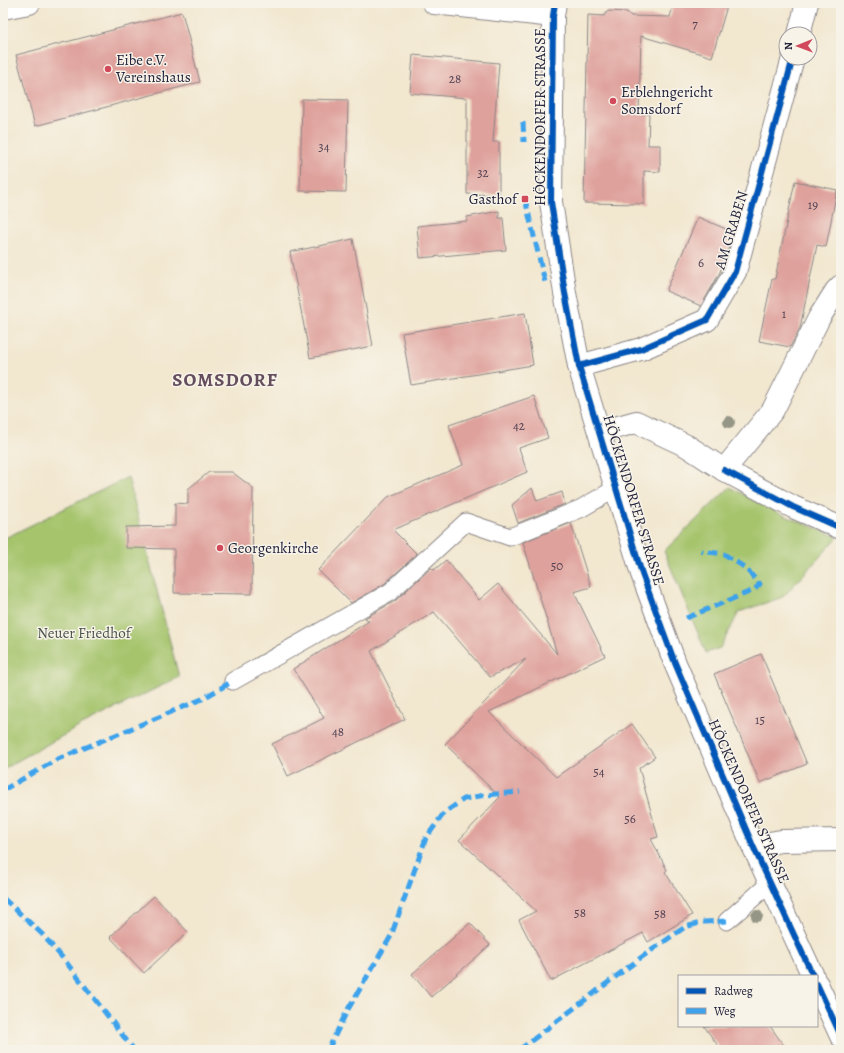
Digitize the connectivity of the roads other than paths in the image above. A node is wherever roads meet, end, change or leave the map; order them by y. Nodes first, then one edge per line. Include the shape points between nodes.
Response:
1 (29, 3) edge
2 (434, 3) edge
3 (807, 3) edge
4 (3, 8) edge
5 (554, 9) edge
6 (801, 26) edge
7 (791, 66) edge
8 (841, 286) edge
9 (579, 366) junction
10 (600, 432) junction
11 (724, 470) junction
12 (616, 488) junction
13 (841, 528) edge
14 (233, 682) dead end
15 (841, 840) edge
16 (753, 846) junction
17 (770, 883) junction
18 (727, 921) dead end
19 (814, 975) edge
20 (818, 986) edge
21 (841, 1036) edge

1 - 4 street
2 - 5 street
3 - 6 street
5 - 9 street, HÖCKENDORFER STRASSE via 551,202
7 - 9 street, AM GRABEN via 735,272 707,320 641,349
8 - 11 street via 819,318 773,410
9 - 10 street, HÖCKENDORFER STRASSE
10 - 11 street via 636,422 687,446
10 - 12 street, HÖCKENDORFER STRASSE
11 - 13 street via 793,507
12 - 14 lane via 580,509 510,537 466,522 390,592
12 - 16 street, HÖCKENDORFER STRASSE via 642,574 675,663
15 - 16 street via 781,841
16 - 17 street, HÖCKENDORFER STRASSE
17 - 18 lane
17 - 19 street, HÖCKENDORFER STRASSE
20 - 21 street

